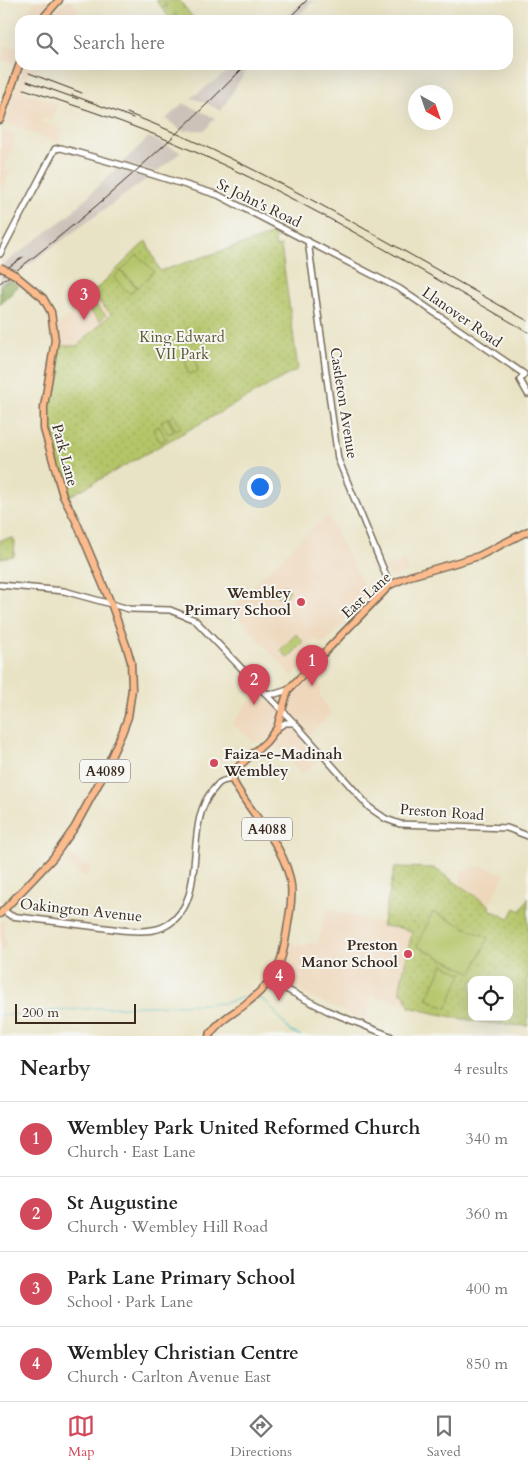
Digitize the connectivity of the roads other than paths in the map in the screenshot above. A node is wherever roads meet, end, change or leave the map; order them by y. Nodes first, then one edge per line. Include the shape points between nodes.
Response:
1 (59, 0) edge
2 (46, 15) edge
3 (18, 70) edge
4 (0, 120) edge
5 (308, 242) junction
6 (0, 254) edge
7 (0, 267) edge
8 (385, 281) joint
9 (528, 394) edge
10 (528, 531) edge
11 (0, 585) edge
12 (390, 585) junction
13 (112, 606) junction
14 (288, 690) junction
15 (265, 693) junction
16 (281, 710) junction
17 (294, 723) junction
18 (277, 728) junction
19 (232, 779) junction
20 (528, 836) edge
21 (2, 912) edge
22 (276, 973) junction
23 (266, 985) junction
24 (278, 985) junction
25 (209, 1036) edge
26 (390, 1036) edge

1 - 2 main road
3 - 4 main road
5 - 6 street, St John's Road via 218,195 58,148
5 - 8 street, St John's Road
5 - 12 street, Castleton Avenue via 338,459
7 - 13 main road, Park Lane / A4089, bridge via 43,298 51,312 55,340 44,407 44,429 63,496
8 - 9 street, Llanover Road via 524,374 520,380
10 - 12 main road, East Lane via 479,556
11 - 13 street, Preston Road via 64,591
12 - 14 main road, East Lane
13 - 15 street, Preston Road via 170,610 195,620
13 - 21 main road, A4089 via 127,648 132,676 131,700 122,734 88,804 62,848
14 - 15 street
14 - 16 main road, East Lane
15 - 16 street, Preston Road
16 - 17 street, Preston Road
16 - 18 main road, East Lane
17 - 18 street via 285,723
17 - 20 street, Preston Road via 370,808 386,819 410,824 507,828
18 - 19 main road via 239,766
19 - 21 street, Oakington Avenue via 221,782 208,796 199,818 187,901 176,918 166,926 140,931 121,930 11,916
19 - 22 main road, A4088 via 269,832 289,876 290,908
22 - 23 main road, A4088
22 - 24 street
23 - 24 street
23 - 25 main road, A4088
24 - 26 street via 328,1011

